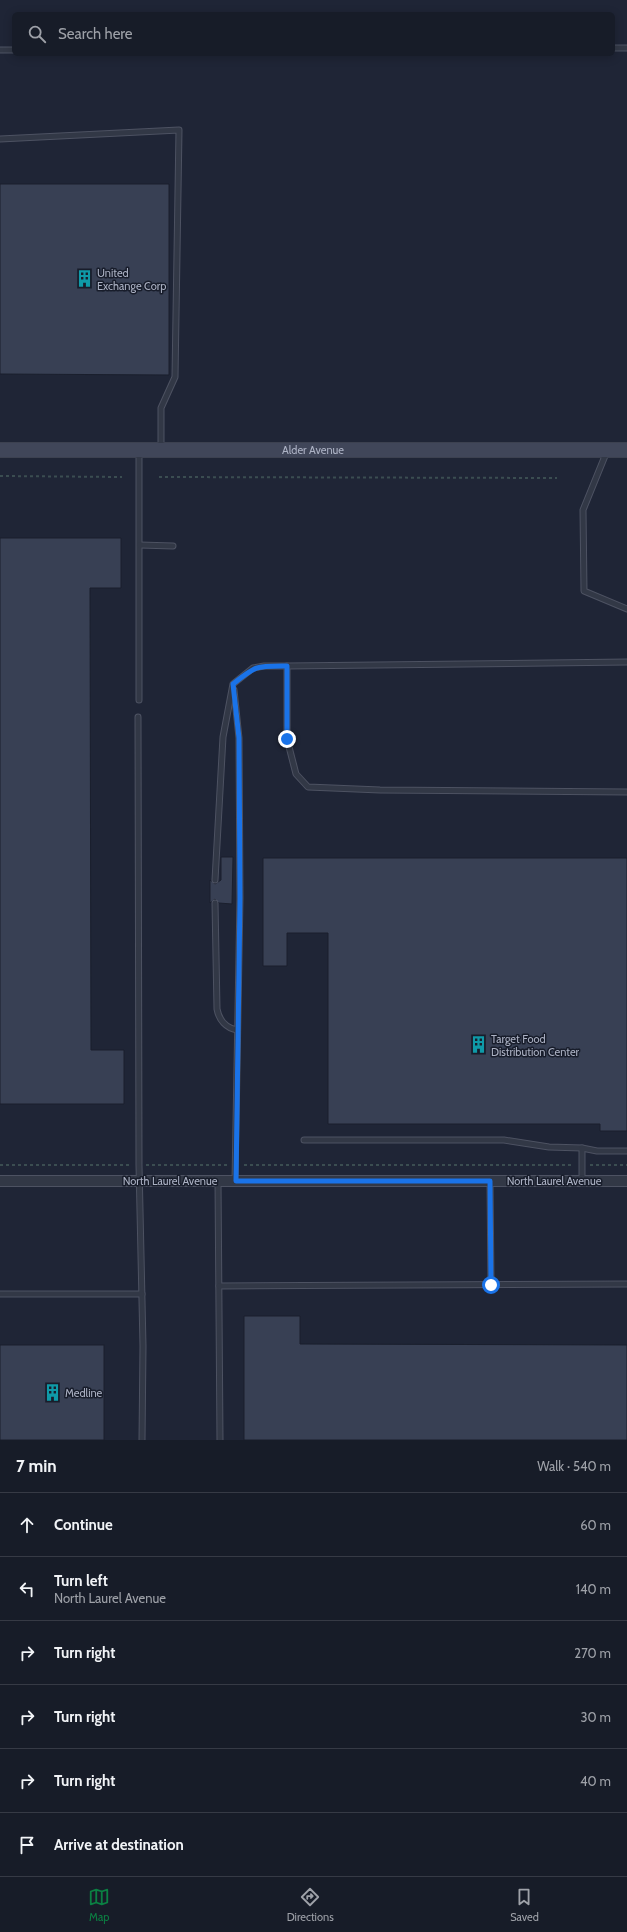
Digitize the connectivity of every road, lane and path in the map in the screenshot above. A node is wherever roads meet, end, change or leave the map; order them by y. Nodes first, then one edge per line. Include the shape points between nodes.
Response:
1 (615, 48) edge
2 (627, 48) edge
3 (0, 50) edge
4 (12, 50) edge
5 (0, 139) edge
6 (0, 450) edge
7 (607, 450) junction
8 (627, 450) edge
9 (139, 451) junction
10 (161, 451) junction
11 (0, 476) edge
12 (122, 476) dead end
13 (159, 476) dead end
14 (556, 478) dead end
15 (140, 545) junction
16 (173, 546) dead end
17 (627, 608) edge
18 (627, 662) edge
19 (287, 666) junction
20 (233, 684) junction
21 (139, 700) dead end
22 (138, 717) dead end
23 (627, 792) edge
24 (215, 880) dead end
25 (215, 903) dead end
26 (237, 1030) junction
27 (304, 1140) dead end
28 (582, 1148) junction
29 (627, 1151) edge
30 (0, 1165) edge
31 (139, 1165) junction
32 (236, 1165) junction
33 (582, 1165) junction
34 (627, 1165) edge
35 (0, 1181) edge
36 (140, 1181) junction
37 (218, 1181) junction
38 (236, 1181) junction
39 (490, 1181) junction
40 (582, 1181) junction
41 (627, 1181) edge
42 (627, 1284) edge
43 (491, 1285) junction
44 (219, 1286) junction
45 (0, 1294) edge
46 (142, 1294) junction
47 (142, 1440) edge
48 (220, 1440) edge

1 - 2 lane
3 - 4 lane
5 - 10 lane via 178,130 175,377 161,408
6 - 9 main road, Alder Avenue
7 - 8 main road, Alder Avenue
7 - 10 main road, Alder Avenue
7 - 17 lane via 583,510 584,591
9 - 10 main road, Alder Avenue
9 - 15 lane
11 - 12 path
13 - 14 path
15 - 16 lane
15 - 21 lane
18 - 19 lane
19 - 20 lane via 253,668
19 - 23 lane via 287,739 296,774 308,787
20 - 24 lane via 223,737
20 - 26 lane via 239,738 240,898
22 - 31 lane
25 - 26 lane via 217,1010 224,1023
26 - 32 lane
27 - 28 lane via 504,1140 549,1147
28 - 29 lane
28 - 33 lane
30 - 31 path
31 - 32 path
31 - 36 lane
32 - 33 path
32 - 38 lane
33 - 34 path
33 - 40 lane
35 - 36 street, North Laurel Avenue
36 - 37 street, North Laurel Avenue
36 - 46 lane
37 - 38 street, North Laurel Avenue
37 - 44 lane
38 - 39 street, North Laurel Avenue
39 - 40 street, North Laurel Avenue
39 - 43 lane
40 - 41 street, North Laurel Avenue
42 - 43 lane
43 - 44 lane
44 - 48 lane
45 - 46 lane
46 - 47 lane

